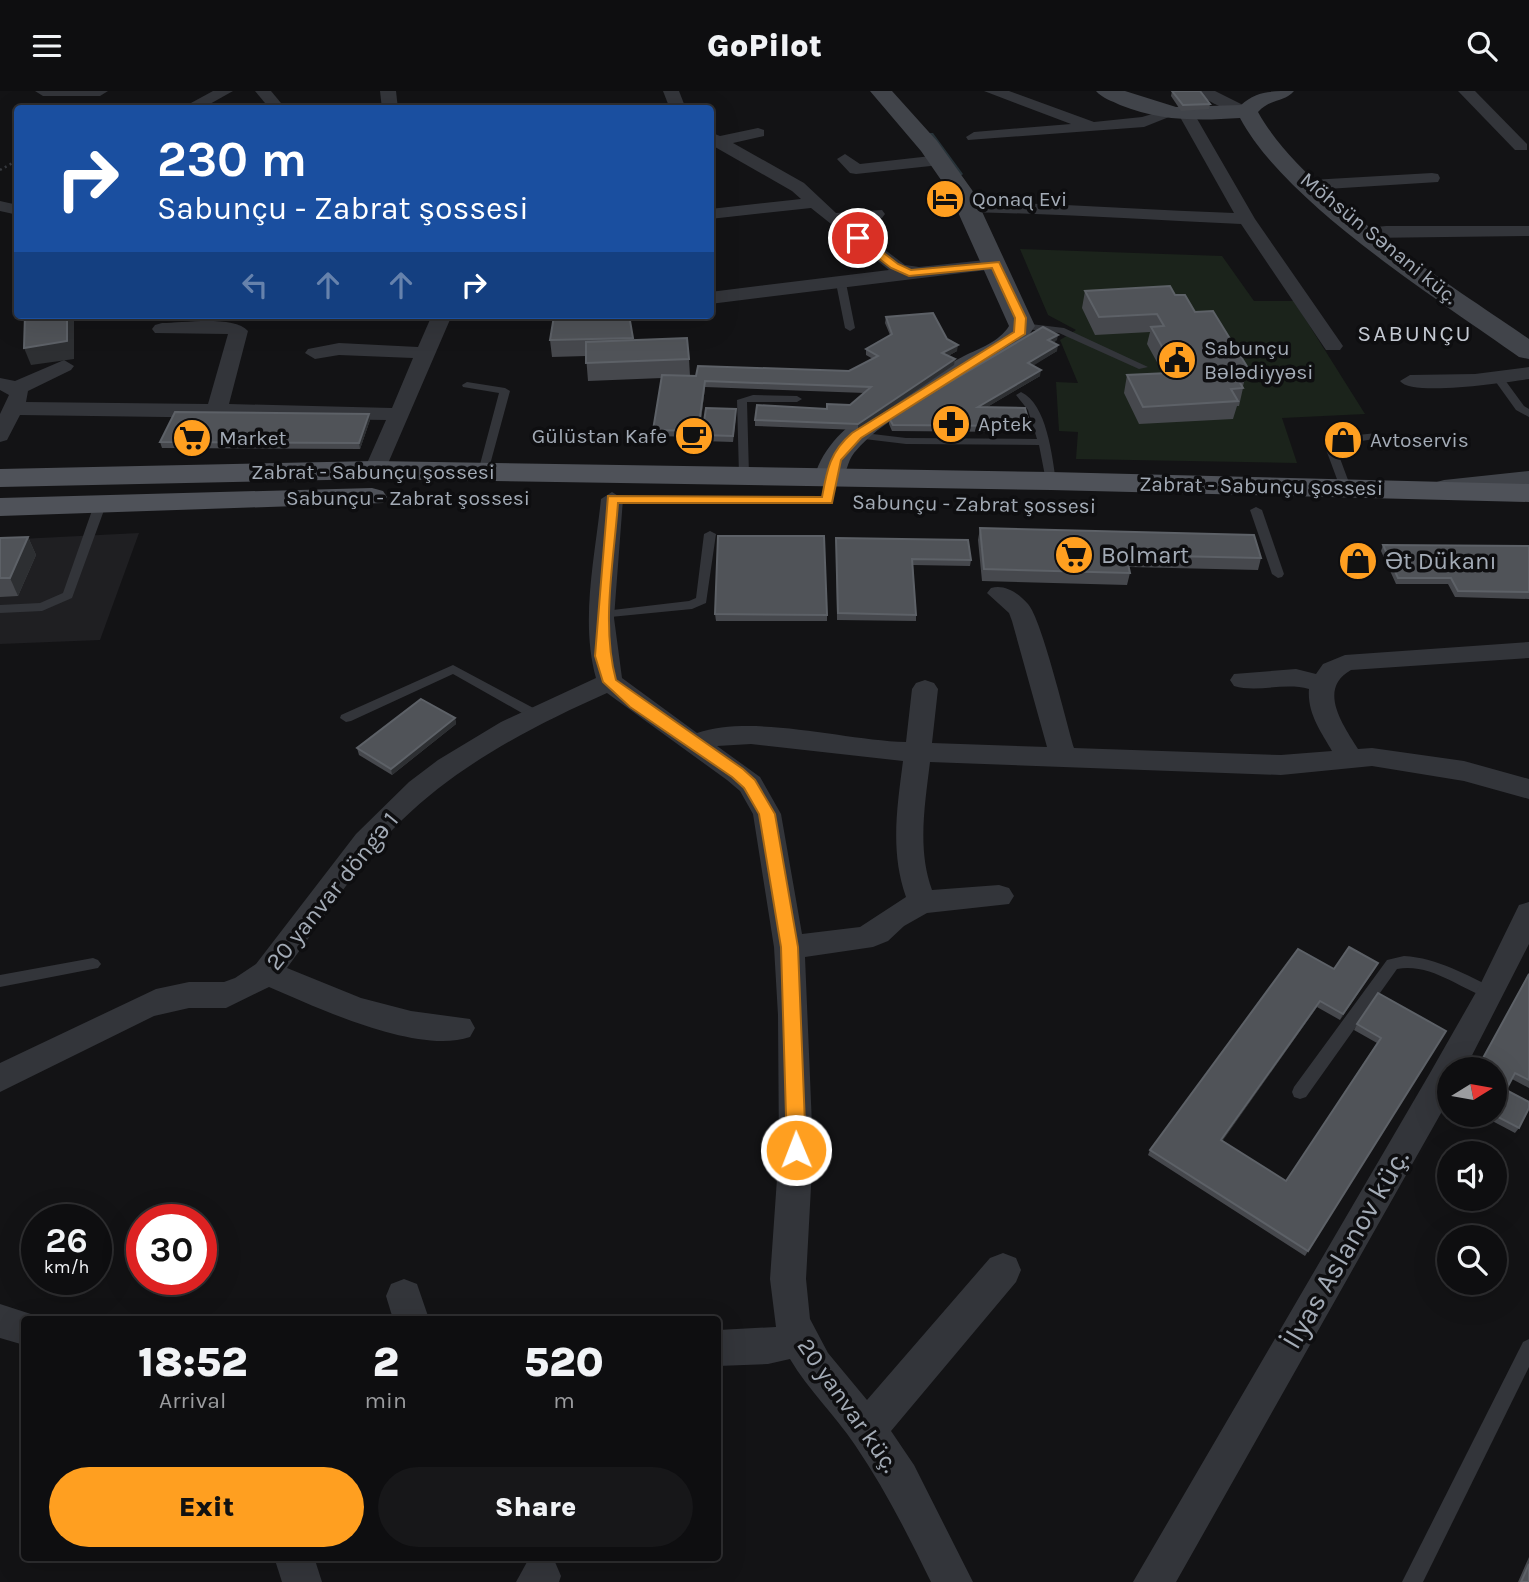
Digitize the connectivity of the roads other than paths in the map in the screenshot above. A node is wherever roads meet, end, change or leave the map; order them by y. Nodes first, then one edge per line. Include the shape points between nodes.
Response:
1 (43, 91) edge
2 (57, 91) edge
3 (100, 91) edge
4 (225, 91) edge
5 (263, 91) edge
6 (880, 91) edge
7 (992, 91) edge
8 (1107, 91) edge
9 (1204, 91) edge
10 (1283, 91) edge
11 (1466, 91) edge
12 (195, 105) edge
13 (275, 105) edge
14 (1247, 111) junction
15 (1166, 115) junction
16 (1188, 117) junction
17 (1093, 127) junction
18 (758, 133) dead end
19 (974, 137) dead end
20 (714, 141) edge
21 (714, 142) edge
22 (1524, 152) edge
23 (845, 159) dead end
24 (940, 160) junction
25 (1432, 178) dead end
26 (1311, 185) junction
27 (736, 190) dead end
28 (814, 203) junction
29 (1147, 206) dead end
30 (969, 207) junction
31 (744, 210) junction
32 (714, 213) edge
33 (1243, 213) junction
34 (876, 214) dead end
35 (832, 219) junction
36 (1529, 231) edge
37 (1366, 233) junction
38 (995, 264) junction
39 (909, 273) junction
40 (841, 283) junction
41 (714, 298) edge
42 (440, 319) edge
43 (1022, 326) junction
44 (850, 328) dead end
45 (162, 329) dead end
46 (1333, 346) dead end
47 (1529, 351) edge
48 (315, 353) dead end
49 (425, 353) junction
50 (64, 366) dead end
51 (1143, 367) dead end
52 (1529, 373) edge
53 (1498, 378) junction
54 (1410, 381) dead end
55 (467, 385) dead end
56 (8, 386) edge
57 (1021, 395) dead end
58 (797, 399) dead end
59 (13, 409) junction
60 (217, 409) junction
61 (397, 414) junction
62 (1529, 414) edge
63 (856, 435) junction
64 (0, 436) edge
65 (1377, 436) dead end
66 (1044, 442) junction
67 (375, 470) junction
68 (483, 472) junction
69 (744, 475) junction
70 (0, 478) edge
71 (1529, 480) edge
72 (1051, 481) junction
73 (828, 488) junction
74 (1345, 488) junction
75 (1430, 490) junction
76 (1529, 493) edge
77 (612, 499) junction
78 (101, 502) junction
79 (0, 507) edge
80 (1256, 510) junction
81 (1529, 516) edge
82 (710, 534) dead end
83 (1279, 573) dead end
84 (999, 593) dead end
85 (0, 609) edge
86 (604, 615) junction
87 (1529, 650) edge
88 (1243, 680) dead end
89 (610, 682) junction
90 (1322, 684) junction
91 (925, 689) dead end
92 (534, 714) junction
93 (346, 718) dead end
94 (694, 743) junction
95 (916, 752) junction
96 (1063, 756) junction
97 (1350, 758) junction
98 (1529, 789) edge
99 (999, 896) dead end
100 (922, 902) junction
101 (1529, 913) edge
102 (789, 947) junction
103 (93, 964) dead end
104 (267, 973) junction
105 (0, 981) edge
106 (1491, 993) junction
107 (459, 1028) dead end
108 (0, 1078) edge
109 (1300, 1092) dead end
110 (1003, 1270) dead end
111 (0, 1321) edge
112 (21, 1327) edge
113 (799, 1340) junction
114 (721, 1348) edge
115 (1529, 1348) edge
116 (867, 1429) junction
117 (296, 1561) edge
118 (302, 1582) edge
119 (953, 1582) edge
120 (1153, 1582) edge
121 (1412, 1582) edge

1 - 2 street
2 - 3 street
4 - 12 street
5 - 13 street
6 - 24 street
7 - 17 street
8 - 15 street
9 - 14 street
10 - 14 street via 1259,98
11 - 22 street
14 - 16 street
14 - 26 street, Möhsün Sənani küç. via 1249,122 1264,141
15 - 16 street
15 - 17 street
16 - 33 street
17 - 19 street
18 - 20 street
21 - 28 street via 790,181
23 - 24 street via 856,169
24 - 30 street
25 - 26 street
26 - 37 street, Möhsün Sənani küç.
27 - 31 street
28 - 31 street
28 - 35 street
29 - 33 street
30 - 33 street via 1124,214
30 - 38 street
31 - 32 street
33 - 46 street
34 - 35 street
35 - 39 street
36 - 37 street
37 - 47 street, Möhsün Sənani küç.
38 - 39 street
38 - 43 street
39 - 40 street
40 - 41 street
40 - 44 lane
42 - 49 street
43 - 51 lane via 1061,330
43 - 63 street via 1007,344 935,383
45 - 60 street via 227,327 238,331
48 - 49 street via 366,349
49 - 61 street
50 - 56 street
52 - 53 street
53 - 54 street
53 - 62 lane
55 - 68 lane via 505,391
56 - 59 street via 19,395
57 - 66 lane via 1030,402
58 - 69 lane via 742,400
59 - 60 street
59 - 64 street
60 - 61 street
61 - 67 street
63 - 66 lane via 906,441
63 - 73 street via 841,449
65 - 74 lane via 1329,444
66 - 72 lane
67 - 68 main road, Zabrat - Sabunçu şossesi
67 - 70 main road, Zabrat - Sabunçu şossesi
68 - 69 main road, Zabrat - Sabunçu şossesi
69 - 73 main road, Zabrat - Sabunçu şossesi
71 - 75 street
72 - 73 main road, Zabrat - Sabunçu şossesi via 908,478
72 - 74 main road, Zabrat - Sabunçu şossesi
73 - 77 main road, Sabunçu - Zabrat şossesi
73 - 80 main road, Sabunçu - Zabrat şossesi
74 - 75 main road, Zabrat - Sabunçu şossesi
75 - 76 main road, Zabrat - Sabunçu şossesi
77 - 78 main road, Sabunçu - Zabrat şossesi
77 - 86 street
78 - 79 main road, Sabunçu - Zabrat şossesi
78 - 85 lane via 68,595 42,607
80 - 81 main road, Sabunçu - Zabrat şossesi
80 - 83 lane
82 - 86 lane via 702,600
84 - 96 street via 1019,609 1024,621
86 - 89 street via 603,656
87 - 90 street via 1345,663 1332,670
88 - 90 street via 1296,677
89 - 92 street, 20 yanvar döngə 1
89 - 94 street, 20 yanvar küç.
90 - 97 street via 1328,722
91 - 95 street
92 - 93 lane via 453,669
92 - 104 street, 20 yanvar döngə 1 via 435,776 394,811
94 - 95 street via 751,735
94 - 102 street, 20 yanvar küç. via 737,773 760,799 774,846
95 - 96 street
95 - 100 street via 909,852
96 - 97 street via 1281,765
97 - 98 street via 1464,771
99 - 100 street
100 - 102 street via 862,939
101 - 106 street, İlyas Aslanov küç.
102 - 113 street, 20 yanvar küç. via 796,1150 788,1279
103 - 105 lane
104 - 107 street via 356,1010 411,1024
104 - 108 street, 20 yanvar döngə 1 via 226,995 167,998 143,1007
106 - 109 lane via 1424,964 1392,964
106 - 120 street, İlyas Aslanov küç.
110 - 116 street
111 - 112 street
113 - 114 street
113 - 116 street, 20 yanvar küç.
115 - 121 lane
116 - 119 street, 20 yanvar küç. via 900,1479
117 - 118 street

